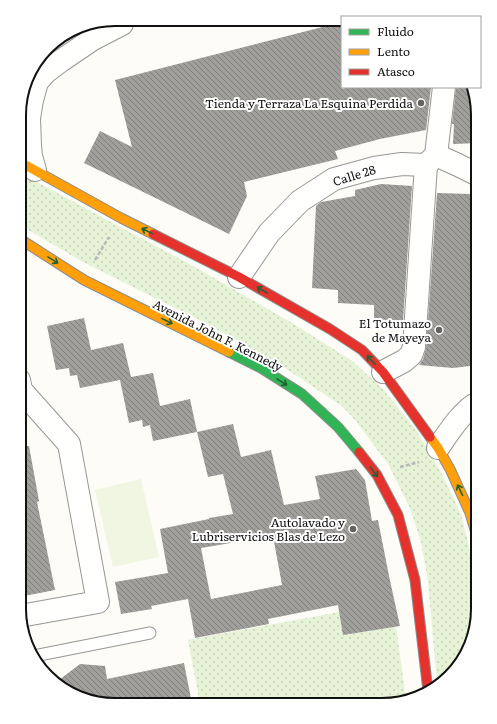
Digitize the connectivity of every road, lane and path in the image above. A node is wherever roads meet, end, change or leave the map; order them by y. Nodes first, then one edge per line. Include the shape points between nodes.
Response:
1 (118, 26) edge
2 (444, 88) edge
3 (431, 160) junction
4 (27, 166) edge
5 (471, 171) edge
6 (111, 232) dead end
7 (26, 243) edge
8 (97, 256) dead end
9 (239, 277) junction
10 (383, 372) junction
11 (26, 396) edge
12 (471, 407) edge
13 (432, 454) junction
14 (400, 467) dead end
15 (471, 516) edge
16 (26, 615) edge
17 (150, 633) dead end
18 (39, 655) edge
19 (427, 685) edge

1 - 4 street via 68,55 46,72 38,82 32,100 31,156
2 - 3 street
3 - 5 street, Calle 28 via 458,164
3 - 9 street, Calle 28 via 374,168 334,179 300,201 268,233
3 - 10 street via 414,347 411,356
9 -> 4 street via 121,218
6 - 8 path
7 -> 19 street, Avenida John F. Kennedy via 84,280 261,368 302,394 338,427 377,475 398,515 415,580
10 -> 9 street via 362,350
10 - 13 street
11 - 16 street via 69,444 98,602
12 - 13 street
13 - 14 path
15 -> 13 street via 450,469
17 - 18 lane

